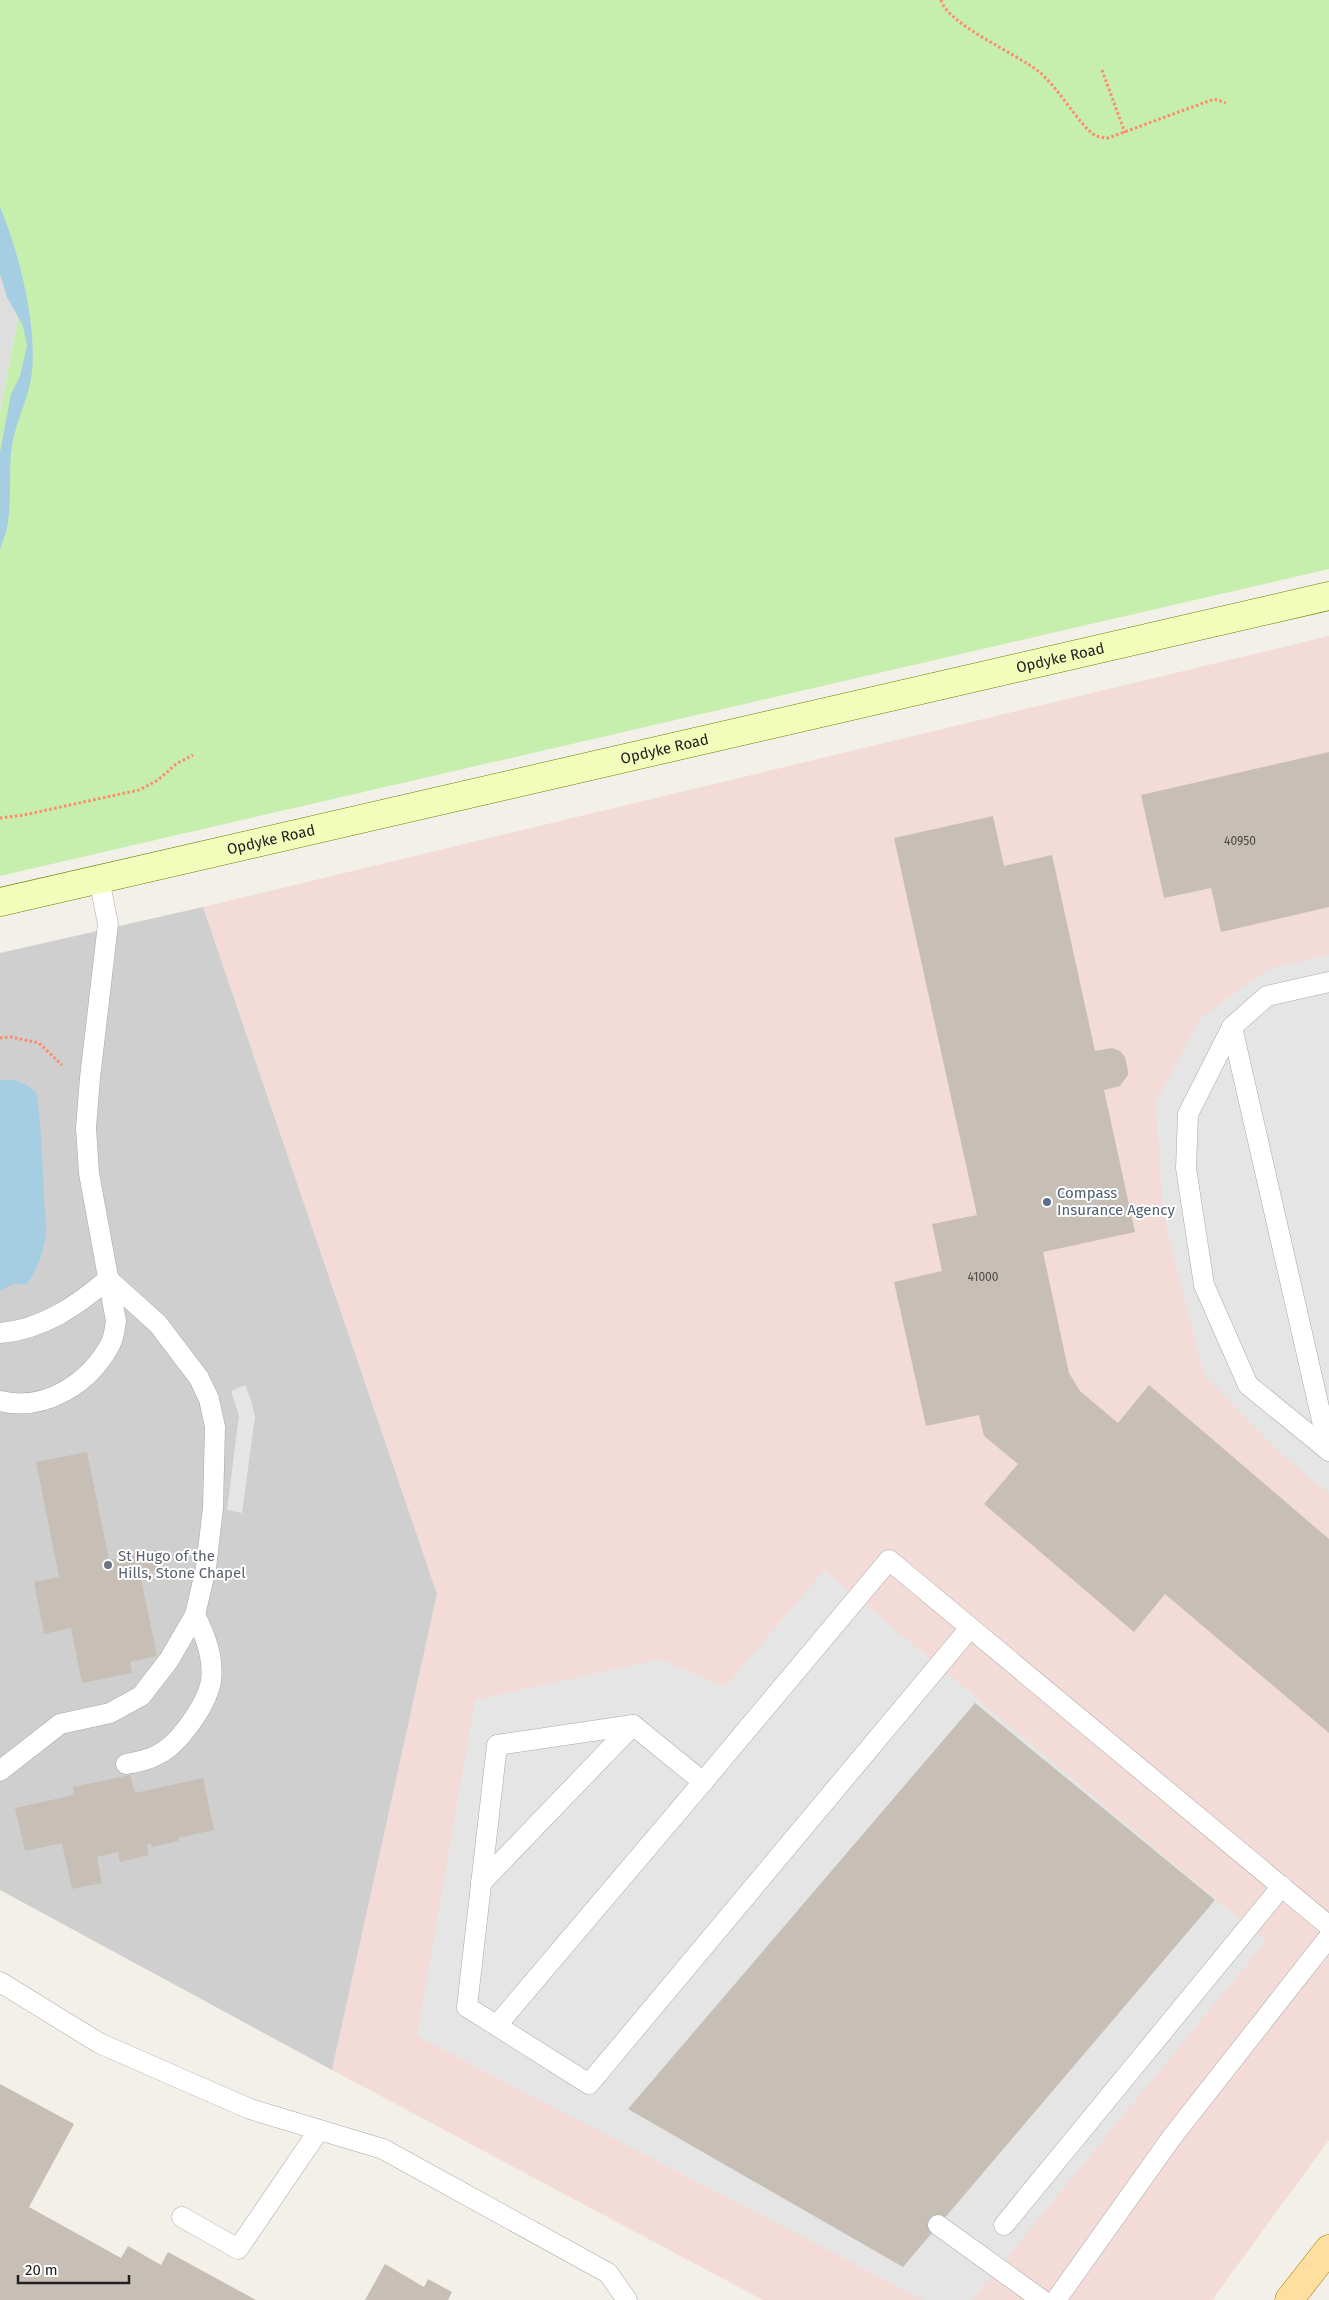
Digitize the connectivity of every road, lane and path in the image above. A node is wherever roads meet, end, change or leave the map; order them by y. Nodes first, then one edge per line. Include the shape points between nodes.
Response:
1 (941, 0) edge
2 (1102, 70) dead end
3 (1226, 103) dead end
4 (1126, 133) junction
5 (1329, 596) edge
6 (193, 755) dead end
7 (0, 818) edge
8 (99, 878) junction
9 (0, 902) edge
10 (1329, 982) edge
11 (1232, 1027) junction
12 (0, 1038) edge
13 (90, 1078) junction
14 (108, 1278) junction
15 (0, 1333) edge
16 (0, 1401) edge
17 (1329, 1451) edge
18 (195, 1615) junction
19 (970, 1628) junction
20 (632, 1725) junction
21 (126, 1764) dead end
22 (0, 1771) edge
23 (703, 1782) junction
24 (481, 1882) junction
25 (1282, 1886) junction
26 (1329, 1926) edge
27 (1329, 1936) edge
28 (0, 1982) edge
29 (496, 2026) junction
30 (319, 2130) junction
31 (182, 2217) dead end
32 (938, 2225) dead end
33 (1004, 2225) dead end
34 (1329, 2249) edge
35 (627, 2300) edge
36 (1042, 2300) edge
37 (1056, 2300) edge
38 (1289, 2300) edge

1 - 4 path via 943,7 970,30 1039,72 1096,136 1108,138
2 - 4 path
3 - 4 path via 1214,99 1192,105
5 - 8 main road, Opdyke Road
6 - 7 path via 139,790
8 - 9 main road, Opdyke Road
8 - 13 lane via 108,924
10 - 11 lane via 1267,996
11 - 17 lane
11 - 17 lane via 1188,1114 1186,1168 1204,1285 1248,1385
12 - 13 path via 11,1037 39,1044 66,1070
13 - 14 lane via 86,1128 88,1173
14 - 15 lane via 84,1300 47,1321
14 - 16 lane via 116,1321 112,1342 88,1375 62,1394 45,1400 24,1404
14 - 18 lane via 158,1324 186,1359 199,1378 213,1413 213,1508 206,1568
18 - 21 lane via 206,1637 211,1659 211,1682 201,1705 170,1747 148,1759
18 - 22 lane via 169,1660 141,1696 110,1713 60,1724
19 - 23 lane via 889,1560
19 - 25 lane
19 - 29 lane via 589,2084
20 - 23 lane
20 - 24 lane
20 - 24 lane via 497,1745
23 - 29 lane
24 - 29 lane via 467,2007
25 - 26 lane
25 - 33 lane
27 - 37 lane via 1172,2136
28 - 30 lane via 99,2043 250,2109
30 - 31 lane via 238,2249
30 - 35 lane via 383,2149 608,2273
32 - 36 lane
34 - 38 main road

